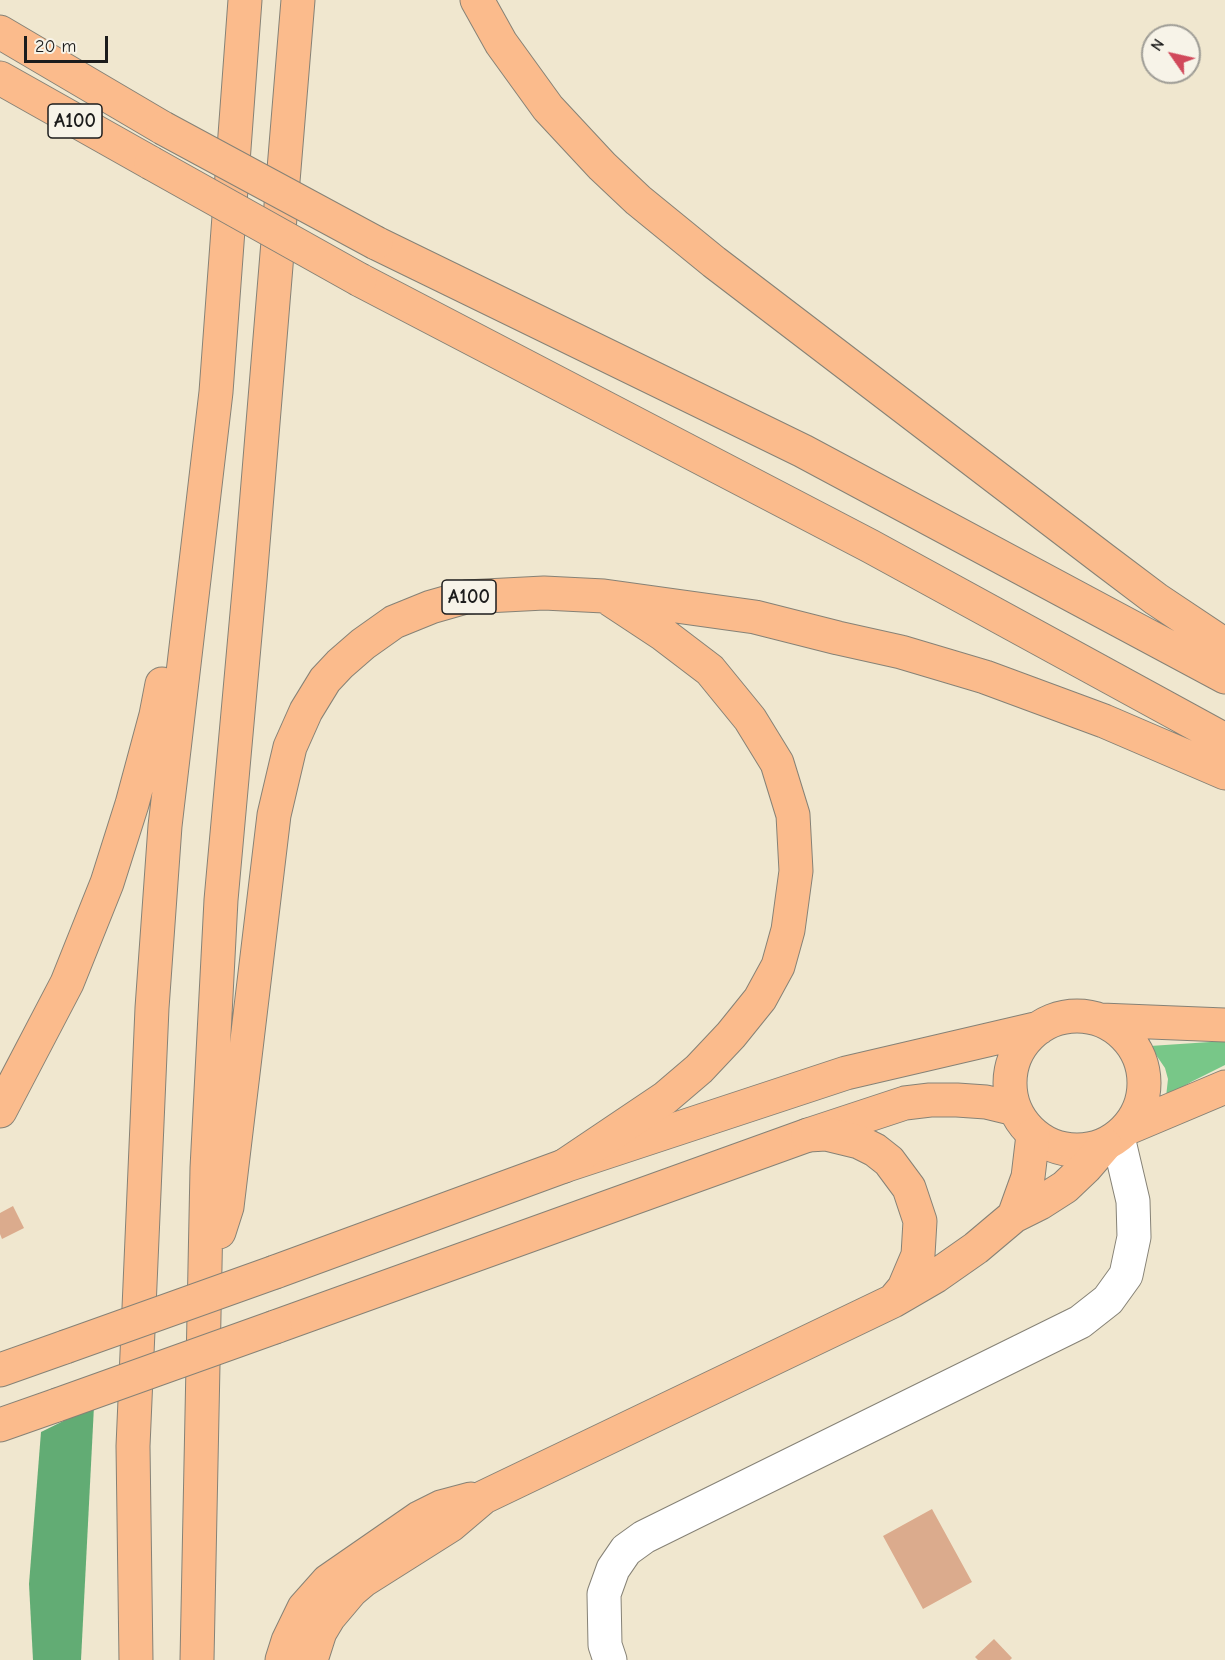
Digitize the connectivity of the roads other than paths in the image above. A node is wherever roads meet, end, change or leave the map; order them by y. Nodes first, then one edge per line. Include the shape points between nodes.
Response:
1 (230, 0) edge
2 (245, 0) edge
3 (298, 0) edge
4 (477, 0) edge
5 (0, 32) edge
6 (0, 78) edge
7 (216, 392) junction
8 (604, 596) junction
9 (1225, 645) edge
10 (1225, 676) edge
11 (1225, 740) edge
12 (1225, 773) edge
13 (1101, 1020) junction
14 (1225, 1025) edge
15 (1039, 1028) junction
16 (1225, 1087) edge
17 (0, 1112) edge
18 (1024, 1122) junction
19 (808, 1135) junction
20 (1117, 1137) junction
21 (564, 1166) junction
22 (1014, 1216) junction
23 (204, 1276) junction
24 (893, 1301) junction
25 (0, 1370) edge
26 (0, 1425) edge
27 (484, 1497) junction
28 (136, 1660) edge
29 (197, 1660) edge
30 (282, 1660) edge
31 (310, 1660) edge
32 (610, 1660) edge

1 - 7 main road
2 - 7 main road
3 - 23 main road via 221,900
4 - 9 main road via 501,43 548,108 638,200 1084,545
5 - 10 main road, A100, bridge via 163,128 376,243 803,451
6 - 11 main road, A100, bridge via 360,280 870,546
7 - 17 main road via 156,715 132,804 67,983
7 - 28 main road via 165,826 152,1008 133,1446
8 - 12 main road, A100 via 755,617 901,652 985,677 1071,709
8 - 21 main road via 664,634 710,670 750,719 777,763 793,815 796,871 788,930 778,966 760,999 699,1069 665,1098
8 - 23 main road, A100 via 544,592 466,597 431,607 394,622 363,644 325,680 306,711 290,747 274,815 227,1207
13 - 14 main road
13 - 15 main road via 1069,1016
13 - 20 main road via 1128,1038 1143,1067 1143,1099 1137,1114
15 - 18 main road via 1025,1040 1010,1073 1010,1091
15 - 21 main road via 846,1073
16 - 20 main road
18 - 19 main road via 986,1102 930,1100 905,1103
18 - 20 main road via 1045,1144 1060,1149 1091,1150
18 - 22 main road via 1028,1177
19 - 24 main road via 843,1137 867,1146 889,1161 909,1188 920,1221 918,1255 904,1288
19 - 26 main road, bridge
20 - 22 main road via 1065,1187
20 - 32 lane via 1133,1201 1134,1237 1126,1275 1108,1300 1080,1322 644,1537 626,1550 613,1569 604,1594 605,1645
21 - 25 main road, bridge
22 - 24 main road via 976,1248
23 - 29 main road
24 - 27 main road
27 - 30 main road via 430,1512 328,1581 300,1616
27 - 31 main road via 444,1530 351,1591 320,1632

